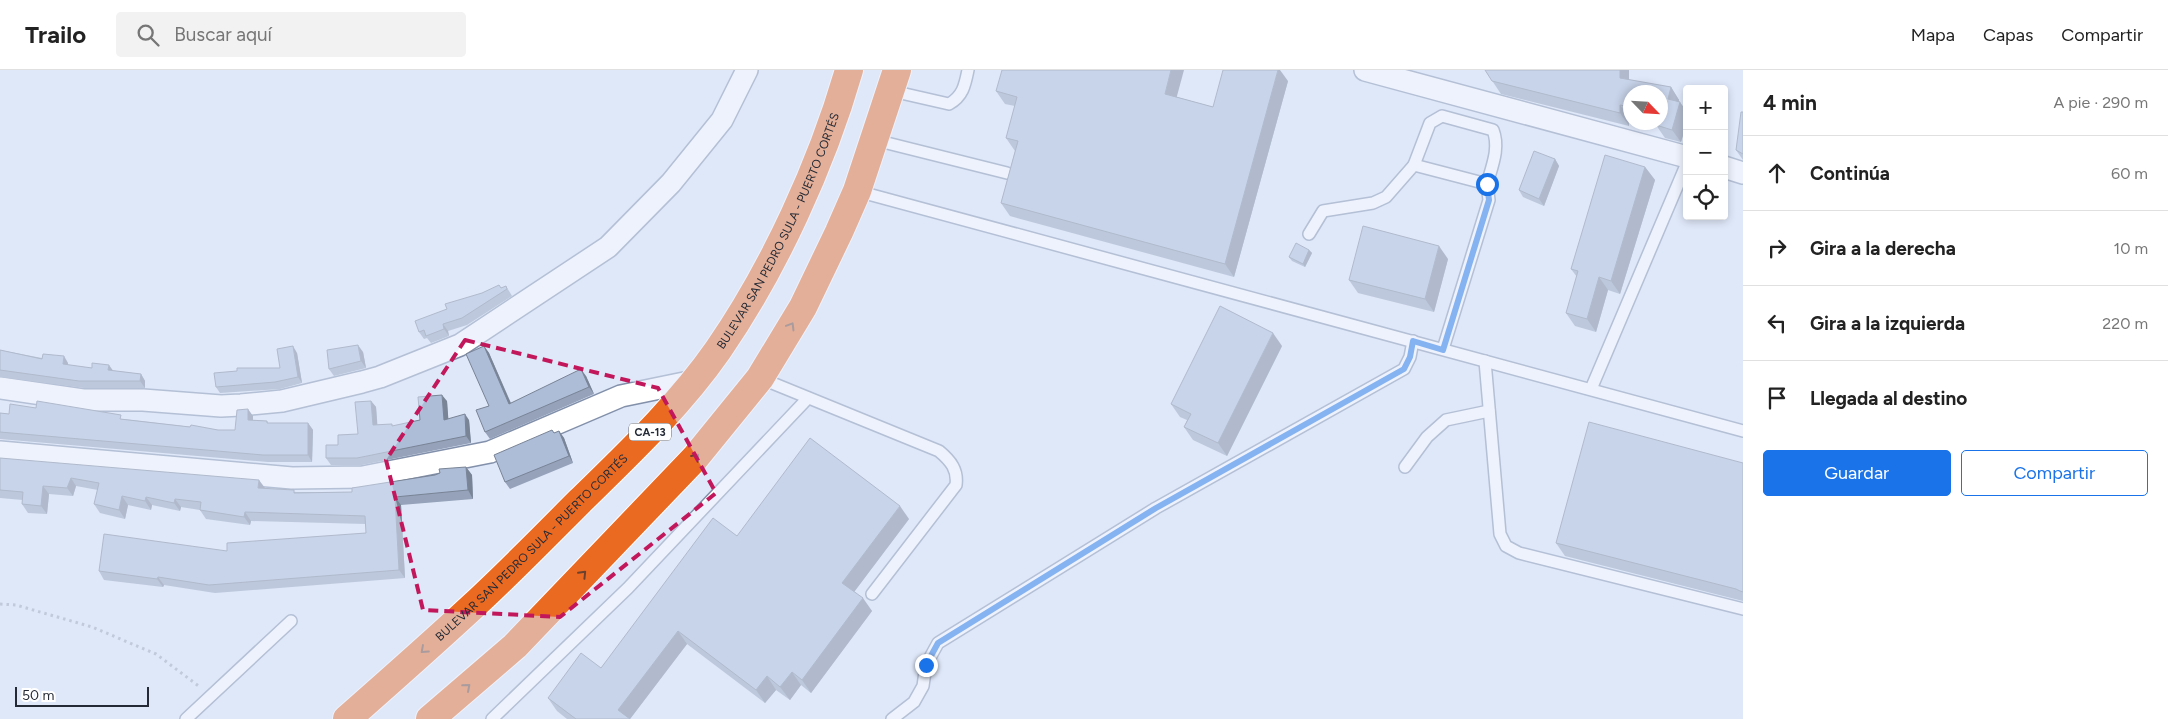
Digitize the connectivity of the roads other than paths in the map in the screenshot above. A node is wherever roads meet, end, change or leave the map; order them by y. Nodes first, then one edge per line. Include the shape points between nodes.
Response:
1 (747, 70) edge
2 (849, 70) edge
3 (968, 70) edge
4 (1365, 70) edge
5 (894, 81) edge
6 (874, 140) junction
7 (1683, 156) edge
8 (1414, 165) junction
9 (1728, 169) edge
10 (1683, 172) edge
11 (1007, 173) edge
12 (1743, 173) edge
13 (1487, 184) junction
14 (857, 191) junction
15 (1309, 234) dead end
16 (1413, 341) junction
17 (1443, 350) junction
18 (1485, 361) junction
19 (760, 378) junction
20 (694, 381) junction
21 (0, 388) edge
22 (1591, 389) junction
23 (808, 398) junction
24 (1490, 411) junction
25 (1743, 431) edge
26 (0, 452) edge
27 (1405, 468) dead end
28 (872, 594) dead end
29 (1743, 610) edge
30 (290, 621) dead end
31 (498, 717) edge
32 (186, 719) edge
33 (347, 719) edge
34 (430, 719) edge
35 (892, 719) edge

1 - 21 street via 722,120 671,183 608,247 460,345 362,382 282,400 241,405 83,400
2 - 20 highway, BULEVAR SAN PEDRO SULA - PUERTO CORTÉS / CA-13 via 805,189 763,277 718,350
3 - 5 lane via 964,88 949,104
4 - 7 street
5 - 6 highway
6 - 11 lane
6 - 14 highway
8 - 13 lane
8 - 13 lane via 1430,123 1442,116 1493,130 1495,153
8 - 15 lane via 1386,197 1373,203 1323,211
9 - 12 street
10 - 22 lane
13 - 17 lane via 1489,200
14 - 16 lane
19 -> 14 highway via 803,307
16 - 17 lane
16 - 35 lane via 1404,369 1156,508 938,643 926,665 923,686 914,702
17 - 18 lane
18 - 22 lane
18 - 24 lane
19 - 23 lane
34 -> 19 highway via 515,646 695,458
20 - 26 street via 621,396 490,452 363,477 292,478
20 -> 33 highway, BULEVAR SAN PEDRO SULA - PUERTO CORTÉS / CA-13 via 652,431 473,606
22 - 25 lane
23 - 28 lane via 939,451 950,461 957,476 956,485
23 - 31 lane via 628,588
24 - 27 lane via 1446,420 1427,436
24 - 29 lane via 1500,534 1506,546 1519,553
30 - 32 lane

